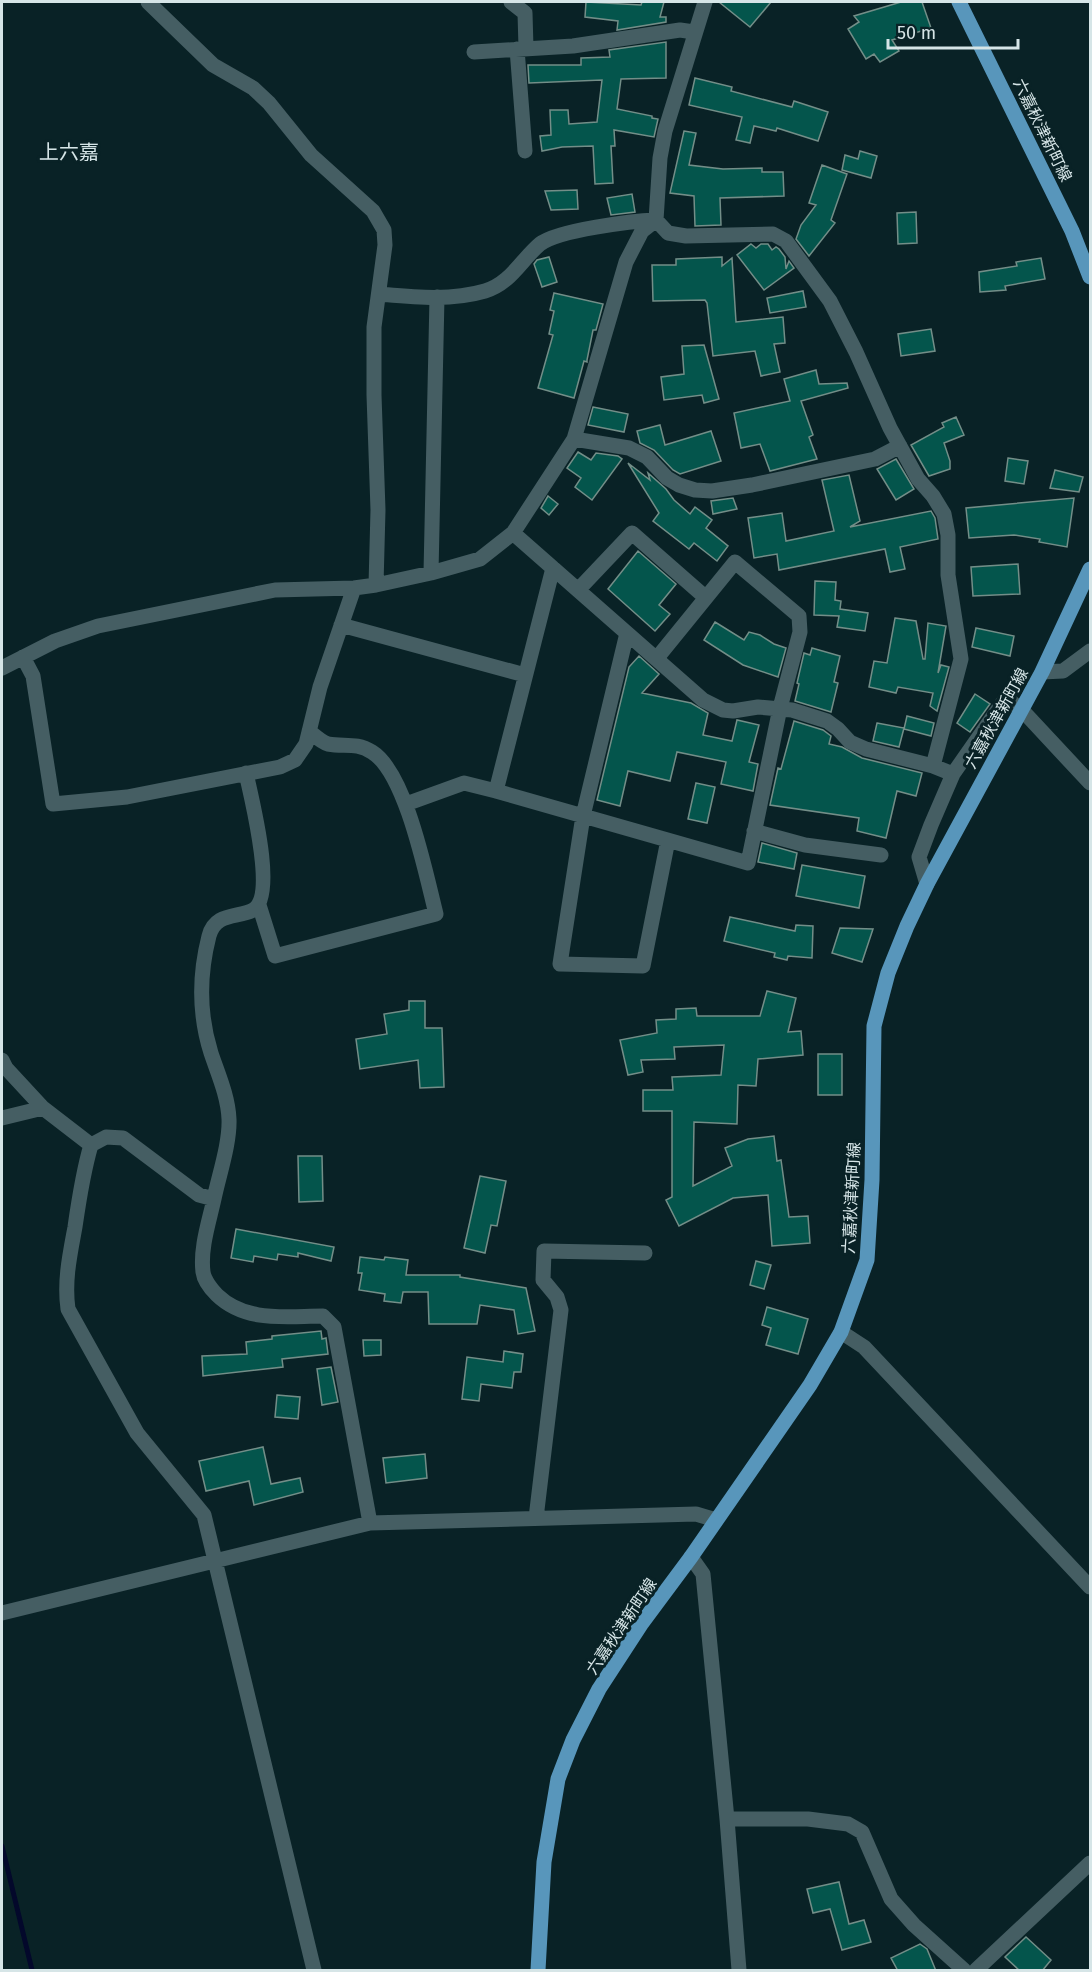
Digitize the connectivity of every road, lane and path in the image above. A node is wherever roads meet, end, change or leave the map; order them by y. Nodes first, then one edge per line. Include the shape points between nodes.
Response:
1 (148, 2) edge
2 (511, 2) edge
3 (705, 2) edge
4 (959, 2) edge
5 (694, 32) junction
6 (522, 49) junction
7 (474, 52) dead end
8 (525, 151) dead end
9 (656, 220) junction
10 (1090, 277) edge
11 (380, 294) junction
12 (437, 297) junction
13 (574, 440) junction
14 (900, 446) junction
15 (513, 533) junction
16 (553, 568) junction
17 (1090, 569) edge
18 (431, 573) junction
19 (376, 585) junction
20 (354, 588) junction
21 (578, 590) junction
22 (705, 597) junction
23 (341, 626) junction
24 (627, 633) junction
25 (1090, 651) edge
26 (23, 657) junction
27 (657, 658) junction
28 (2, 668) edge
29 (1042, 672) junction
30 (525, 675) junction
31 (780, 708) junction
32 (1022, 710) junction
33 (309, 731) junction
34 (933, 766) junction
35 (246, 774) junction
36 (953, 774) junction
37 (1090, 783) edge
38 (496, 791) junction
39 (406, 804) junction
40 (583, 816) junction
41 (754, 831) junction
42 (668, 840) junction
43 (881, 855) dead end
44 (927, 884) junction
45 (259, 905) junction
46 (2, 1060) edge
47 (43, 1108) junction
48 (2, 1118) edge
49 (91, 1145) junction
50 (214, 1199) junction
51 (645, 1253) dead end
52 (841, 1332) junction
53 (536, 1518) junction
54 (716, 1520) junction
55 (370, 1523) junction
56 (691, 1557) junction
57 (215, 1560) junction
58 (1090, 1587) edge
59 (2, 1613) edge
60 (727, 1819) junction
61 (1090, 1863) edge
62 (314, 1971) edge
63 (538, 1971) edge
64 (739, 1971) edge
65 (964, 1971) edge
66 (976, 1971) edge

1 - 11 street via 213,65 253,88 311,155 373,211 385,237
2 - 6 street via 525,13
3 - 5 street
4 - 10 main road, 六嘉秋津新町線 via 1048,180
5 - 6 street via 680,30
5 - 9 street via 665,131
6 - 7 street
6 - 8 street
9 - 12 street via 556,236 541,243 508,279 486,291
9 - 13 street via 642,231 626,262
9 - 14 street via 668,233 686,236 773,234 786,241 830,301
11 - 12 street
11 - 19 street via 374,327
12 - 18 street
13 - 14 street via 629,448 647,457 679,485 712,491 875,459
13 - 15 street
14 - 34 street via 944,514 948,575 961,659
15 - 16 street
15 - 18 street via 480,559
16 - 21 street
16 - 30 street
17 - 29 main road, 六嘉秋津新町線
18 - 19 street
19 - 20 street
20 - 23 street
20 - 26 street via 275,590 98,626
21 - 22 street via 632,532
21 - 24 street
22 - 27 street
22 - 31 street via 735,562 799,616 800,632
23 - 30 street
23 - 33 street
24 - 27 street
24 - 40 street
25 - 29 street via 1063,671
26 - 28 street
26 - 35 street via 33,676 53,804 127,796
27 - 31 street via 703,700 723,710
29 - 32 main road, 六嘉秋津新町線
30 - 38 street
31 - 34 street via 827,721 850,742 866,749
31 - 41 street
32 - 36 street via 1006,698
32 - 37 street
32 - 44 main road, 六嘉秋津新町線
33 - 35 street via 295,760
33 - 39 street via 326,744 357,745 375,753 398,783
34 - 36 street
35 - 45 street via 261,839 263,885
36 - 44 street via 919,857
38 - 39 street via 464,783
38 - 40 street
39 - 45 street via 436,914 275,956
40 - 42 street
40 - 42 street via 560,964 643,966
41 - 42 street via 748,863
41 - 43 street via 805,845
44 - 52 main road, 六嘉秋津新町線 via 888,973 874,1026 867,1260
45 - 50 street via 216,924 208,946 201,993 203,1024 229,1119
46 - 47 street
47 - 48 street
47 - 49 street
49 - 50 street via 105,1137 123,1138 199,1195
49 - 57 street via 68,1269 68,1309 137,1433 204,1515
50 - 55 street via 204,1246 203,1274 213,1291 229,1306 259,1317 323,1316 334,1328
51 - 53 street via 544,1251 543,1280 561,1310
52 - 54 main road, 六嘉秋津新町線 via 810,1385
52 - 58 street via 864,1347
53 - 54 street via 696,1514
53 - 55 street
54 - 56 main road, 六嘉秋津新町線
55 - 57 street
56 - 60 street via 703,1574
56 - 63 main road, 六嘉秋津新町線 via 599,1689 558,1779 544,1862
57 - 59 street
57 - 62 street
60 - 64 street
60 - 65 street via 808,1819 848,1824 862,1832 891,1899
61 - 66 street

